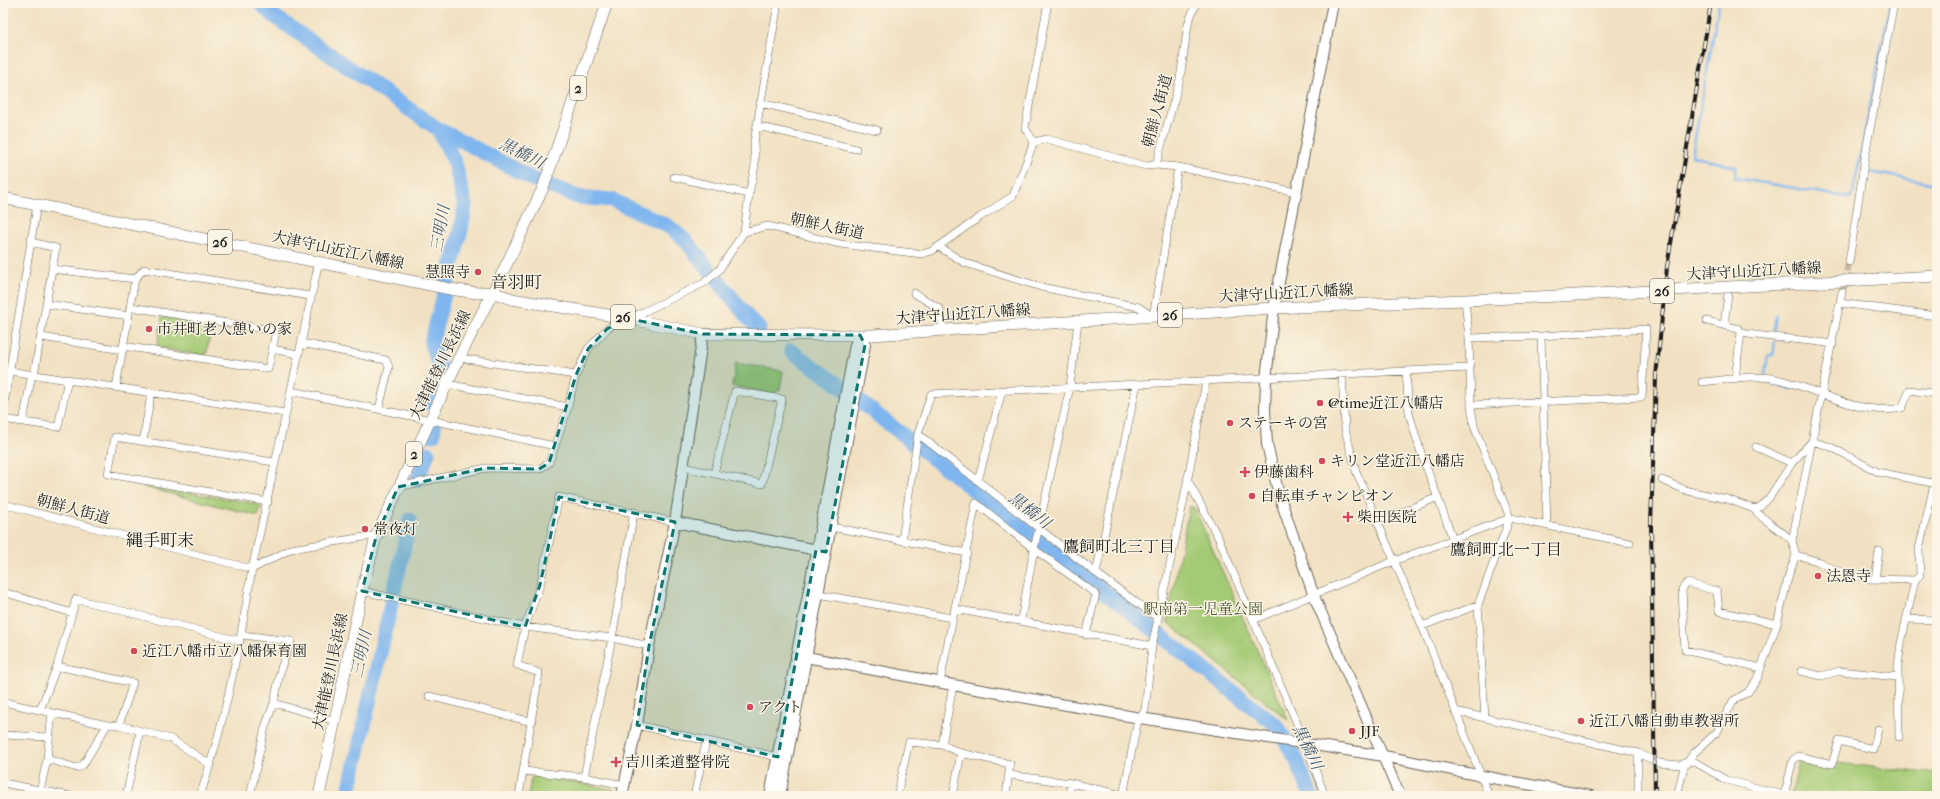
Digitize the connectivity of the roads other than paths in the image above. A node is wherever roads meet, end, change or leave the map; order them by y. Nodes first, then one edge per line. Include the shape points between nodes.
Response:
1 (607, 3) edge
2 (1048, 3) edge
3 (1196, 3) edge
4 (1333, 3) edge
5 (1894, 3) edge
6 (777, 9) dead end
7 (760, 103) junction
8 (757, 126) junction
9 (878, 130) dead end
10 (1034, 142) junction
11 (856, 149) dead end
12 (1156, 165) junction
13 (1178, 167) junction
14 (674, 177) dead end
15 (1296, 192) junction
16 (749, 194) junction
17 (3, 198) edge
18 (37, 205) junction
19 (744, 232) junction
20 (31, 242) junction
21 (939, 247) junction
22 (318, 261) junction
23 (1849, 262) tunnel mouth
24 (52, 269) junction
25 (1937, 276) edge
26 (135, 279) junction
27 (492, 292) junction
28 (1842, 292) tunnel mouth
29 (914, 294) dead end
30 (1728, 294) dead end
31 (310, 296) junction
32 (1465, 300) junction
33 (1840, 303) junction
34 (46, 304) junction
35 (131, 307) junction
36 (1274, 308) junction
37 (129, 316) junction
38 (1937, 316) edge
39 (1153, 317) junction
40 (626, 318) junction
41 (1078, 321) junction
42 (1707, 322) dead end
43 (1724, 325) junction
44 (944, 330) junction
45 (1741, 333) junction
46 (703, 334) junction
47 (860, 336) junction
48 (1541, 336) junction
49 (41, 337) junction
50 (1470, 338) junction
51 (301, 343) junction
52 (1833, 344) junction
53 (123, 348) junction
54 (272, 349) junction
55 (298, 354) junction
56 (459, 358) junction
57 (1469, 368) junction
58 (9, 371) junction
59 (1406, 371) junction
60 (33, 374) junction
61 (1342, 374) junction
62 (576, 375) junction
63 (68, 379) junction
64 (1266, 379) junction
65 (1735, 379) junction
66 (1206, 382) junction
67 (1702, 382) dead end
68 (447, 384) junction
69 (1137, 384) junction
70 (1070, 387) junction
71 (116, 388) junction
72 (291, 391) junction
73 (1002, 391) junction
74 (151, 394) junction
75 (1822, 394) junction
76 (1937, 394) edge
77 (1544, 402) junction
78 (1471, 405) junction
79 (568, 407) junction
80 (848, 407) junction
81 (379, 409) junction
82 (3, 410) edge
83 (285, 413) junction
84 (3, 419) edge
85 (430, 420) junction
86 (23, 422) junction
87 (918, 434) junction
88 (143, 441) junction
89 (1812, 441) junction
90 (555, 446) junction
91 (1756, 447) dead end
92 (274, 462) junction
93 (1792, 463) junction
94 (683, 467) junction
95 (714, 474) junction
96 (1187, 479) junction
97 (1662, 480) dead end
98 (978, 481) junction
99 (1935, 484) edge
100 (398, 487) junction
101 (1438, 497) junction
102 (268, 502) junction
103 (3, 504) edge
104 (1754, 509) junction
105 (634, 512) junction
106 (1510, 518) junction
107 (675, 522) junction
108 (1378, 522) junction
109 (1547, 525) junction
110 (831, 527) junction
111 (1039, 528) junction
112 (376, 538) junction
113 (1453, 539) junction
114 (902, 540) junction
115 (1792, 541) junction
116 (1630, 543) dead end
117 (1034, 549) junction
118 (821, 551) junction
119 (1878, 551) dead end
120 (967, 552) junction
121 (1796, 555) junction
122 (1394, 561) junction
123 (252, 569) junction
124 (1096, 573) junction
125 (1875, 579) junction
126 (1915, 580) junction
127 (362, 591) junction
128 (3, 592) edge
129 (818, 594) junction
130 (1314, 596) junction
131 (1478, 605) junction
132 (955, 609) junction
133 (72, 613) junction
134 (952, 618) junction
135 (1906, 619) junction
136 (1021, 620) junction
137 (1158, 620) junction
138 (1253, 620) junction
139 (1937, 620) edge
140 (1777, 624) junction
141 (1422, 626) junction
142 (525, 628) junction
143 (1086, 635) junction
144 (241, 638) junction
145 (612, 638) junction
146 (649, 646) junction
147 (1152, 646) junction
148 (796, 655) junction
149 (806, 657) junction
150 (57, 666) junction
151 (1761, 668) junction
152 (1801, 671) dead end
153 (1897, 677) junction
154 (940, 682) junction
155 (953, 685) junction
156 (429, 696) dead end
157 (3, 702) edge
158 (274, 703) junction
159 (40, 710) junction
160 (1455, 711) junction
161 (52, 713) junction
162 (1140, 718) junction
163 (1485, 718) junction
164 (335, 721) junction
165 (532, 722) junction
166 (107, 725) junction
167 (119, 725) junction
168 (637, 725) junction
169 (1878, 729) dead end
170 (140, 732) junction
171 (3, 735) edge
172 (48, 737) junction
173 (1899, 737) dead end
174 (706, 742) junction
175 (1306, 745) junction
176 (942, 746) junction
177 (961, 753) junction
178 (1638, 753) junction
179 (1384, 756) junction
180 (778, 757) junction
181 (47, 760) junction
182 (1689, 761) junction
183 (211, 765) junction
184 (524, 771) junction
185 (1010, 775) junction
186 (1482, 776) junction
187 (584, 777) junction
188 (3, 783) edge
189 (1071, 783) junction
190 (624, 785) junction
191 (39, 794) edge
192 (1571, 794) edge
193 (70, 796) edge
194 (126, 796) edge
195 (200, 796) edge
196 (250, 796) edge
197 (318, 796) edge
198 (519, 796) edge
199 (622, 796) edge
200 (694, 796) edge
201 (770, 796) edge
202 (780, 796) edge
203 (897, 796) edge
204 (953, 796) edge
205 (1006, 796) edge
206 (1069, 796) edge
207 (1123, 796) edge
208 (1126, 796) edge
209 (1325, 796) edge
210 (1400, 796) edge
211 (1490, 796) edge
212 (1591, 796) edge
213 (1638, 796) edge
214 (1678, 796) edge
215 (1784, 796) edge

1 - 27 main road, 大津能登川長浜線 / 2 via 549,173
2 - 10 street via 1025,128
3 - 12 street, 朝鮮人街道 via 1188,24 1180,79
4 - 15 street
5 - 23 street via 1867,145
6 - 7 street
7 - 8 street
7 - 9 street
8 - 11 street
8 - 16 street via 754,142 755,166
10 - 12 street, 朝鮮人街道 via 1047,140 1146,166
10 - 21 street, 朝鮮人街道 via 1013,196
12 - 13 street
13 - 15 street
13 - 39 street
14 - 16 street
15 - 36 street
16 - 19 street
17 - 18 main road, 大津守山近江八幡線 / 26
18 - 20 street
18 - 22 main road, 大津守山近江八幡線 / 26
19 - 21 street, 朝鮮人街道 via 768,226 840,244 922,254
19 - 40 street via 718,270 704,282
20 - 24 street via 56,248
20 - 58 street
21 - 39 street via 965,262 1041,287 1139,307
22 - 27 main road, 大津守山近江八幡線 / 26 via 450,289 477,293
22 - 31 street
24 - 26 street
24 - 34 street
25 - 32 main road, 大津守山近江八幡線 / 26, bridge
26 - 31 street via 144,269
26 - 35 street
27 - 40 main road, 大津守山近江八幡線 / 26 via 512,299
27 - 56 main road, 大津能登川長浜線 / 2
28 - 33 street
29 - 44 street via 940,309
30 - 43 street
31 - 51 street
32 - 36 main road, 大津守山近江八幡線 / 26
32 - 50 street
33 - 38 street
33 - 52 street
34 - 37 street
34 - 49 street
35 - 37 street
35 - 54 street via 276,331
36 - 39 main road, 大津守山近江八幡線 / 26
36 - 64 street
37 - 53 street
39 - 41 main road, 大津守山近江八幡線 / 26
40 - 46 main road, 大津守山近江八幡線 / 26
40 - 62 street via 607,329 588,349
41 - 44 main road, 大津守山近江八幡線 / 26
41 - 70 street
42 - 43 street
43 - 45 street via 1739,329
44 - 47 main road, 大津守山近江八幡線 / 26
45 - 52 street
45 - 65 street
46 - 47 main road, 大津守山近江八幡線 / 26
46 - 94 street
47 - 80 street via 855,345 849,379
47 - 80 street via 865,345 857,385
48 - 50 street
48 - 77 street
48 - 77 street via 1646,329 1642,397
49 - 53 street
49 - 60 street
50 - 57 street
51 - 55 street
51 - 81 street via 386,360 389,367
52 - 75 street
53 - 54 street via 268,369
53 - 71 street
54 - 55 street
55 - 72 street
56 - 62 street
56 - 68 main road, 大津能登川長浜線 / 2
57 - 59 street
57 - 78 street
58 - 60 street
58 - 82 street
59 - 61 street
59 - 101 street via 1409,413
60 - 63 street
60 - 86 street
61 - 64 street
61 - 108 street via 1345,429 1356,471
62 - 79 street
63 - 71 street
63 - 86 street via 58,427
64 - 66 street
64 - 130 street via 1267,444 1279,495
65 - 67 street
65 - 75 street via 1766,377
66 - 69 street
66 - 96 street
68 - 79 street
68 - 85 main road, 大津能登川長浜線 / 2
69 - 70 street
69 - 124 street
70 - 73 street
70 - 111 street
71 - 74 street
72 - 81 street
72 - 83 street
73 - 87 street via 932,394
73 - 98 street
74 - 83 street
74 - 88 street
75 - 76 street via 1860,407 1887,411 1902,408 1910,390
75 - 89 street
77 - 78 street
77 - 109 street
78 - 106 street via 1474,426
79 - 90 street
80 - 110 street
80 - 118 street
81 - 85 street
83 - 92 street
84 - 86 street
85 - 90 street
85 - 100 main road, 大津能登川長浜線 / 2
87 - 98 street
87 - 114 street
88 - 92 street
88 - 102 street via 115,437 108,474
89 - 93 street
89 - 99 street via 1831,447 1878,472
89 - 115 street
90 - 100 street via 549,463 539,469 486,468
91 - 93 street
92 - 102 street
93 - 104 street via 1769,498
94 - 95 street
94 - 107 street
95 - 95 street via 762,484 782,399 735,391
96 - 137 street
96 - 138 street via 1219,539
97 - 104 street via 1688,491 1727,499
98 - 111 street
99 - 126 street via 1919,549 1920,575
100 - 112 main road, 大津能登川長浜線 / 2
101 - 108 street
101 - 113 street
102 - 123 street
103 - 123 street, 朝鮮人街道
104 - 115 street via 1760,517
105 - 107 street
105 - 142 street via 559,496 540,585
105 - 145 street
106 - 109 street
106 - 113 street
106 - 131 street
107 - 118 street
107 - 146 street
108 - 122 street
109 - 116 street
110 - 114 street
110 - 118 street
111 - 117 street
111 - 124 street
112 - 123 street via 370,536 291,549
112 - 127 main road, 大津能登川長浜線 / 2
113 - 122 street
114 - 120 street
115 - 121 street
117 - 120 street via 976,503
117 - 136 street
117 - 143 street via 1096,594
118 - 129 street
118 - 148 street
119 - 125 street
120 - 132 street
121 - 125 street via 1835,570
121 - 140 street
122 - 130 street
122 - 141 street
123 - 144 street
124 - 137 street
125 - 126 street
126 - 135 street
127 - 142 street
127 - 164 main road, 大津能登川長浜線 / 2
128 - 133 street
129 - 134 street
129 - 149 street
130 - 138 street
130 - 179 street
131 - 141 street
131 - 163 street
132 - 134 street
132 - 136 street
133 - 144 street via 76,599
133 - 150 street
134 - 154 street
135 - 139 street
135 - 153 street
136 - 143 street
137 - 147 street
138 - 175 street
140 - 151 street
140 - 151 street via 1718,611 1717,591 1687,583 1682,589 1685,650
141 - 160 street
142 - 145 street
142 - 165 street via 517,665 539,673
143 - 147 street
144 - 158 street via 291,641 281,668
144 - 183 street
145 - 146 street
145 - 187 street
146 - 168 street
147 - 162 street via 1145,710
148 - 149 street
148 - 180 street
149 - 154 street
149 - 202 street
150 - 159 street
150 - 167 street via 133,683
151 - 182 street via 1748,692 1733,701 1717,732
152 - 153 street via 1821,676 1840,671
153 - 173 street
154 - 155 street
155 - 162 street
155 - 176 street
156 - 165 street
157 - 159 street
158 - 164 street
158 - 196 street via 265,727
159 - 161 street
160 - 163 street
160 - 186 street
161 - 166 street
161 - 172 street
162 - 175 street
162 - 207 street
163 - 178 street
164 - 197 main road, 大津能登川長浜線 / 2
165 - 184 street
166 - 167 street
166 - 181 street via 83,765 77,768
167 - 170 street
168 - 174 street
168 - 190 street
169 - 215 street via 1873,749 1839,741 1832,764 1798,756 1793,760
170 - 183 street via 171,740
170 - 194 street
171 - 172 street
172 - 181 street
174 - 180 street
174 - 200 street
175 - 179 street
175 - 209 street
176 - 177 street
176 - 203 street via 909,742
177 - 185 street via 1010,764
177 - 204 street
178 - 182 street via 1659,763 1680,765
178 - 213 street
179 - 186 street
179 - 210 street
180 - 201 street
181 - 191 street
182 - 214 street via 1684,767
182 - 215 street via 1726,780
183 - 195 street
184 - 187 street
184 - 198 street
185 - 189 street
185 - 205 street
186 - 192 street
186 - 211 street
187 - 190 street
188 - 191 street
189 - 206 street
189 - 207 street
190 - 199 street
191 - 193 street
192 - 212 street
207 - 208 street

